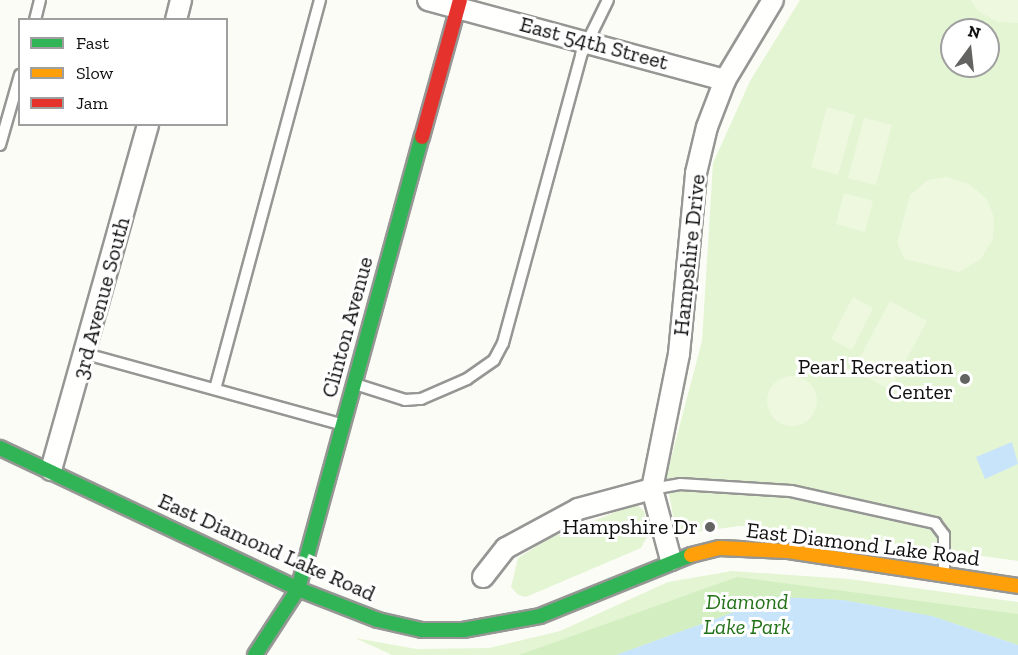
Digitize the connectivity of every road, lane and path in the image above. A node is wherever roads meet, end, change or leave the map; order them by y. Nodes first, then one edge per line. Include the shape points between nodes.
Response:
1 (40, 0) edge
2 (181, 0) edge
3 (320, 0) edge
4 (428, 0) edge
5 (608, 0) edge
6 (773, 0) edge
7 (459, 4) edge
8 (36, 18) edge
9 (176, 18) edge
10 (586, 40) junction
11 (724, 80) junction
12 (18, 82) edge
13 (147, 126) edge
14 (0, 145) edge
15 (86, 354) junction
16 (352, 383) junction
17 (215, 389) junction
18 (343, 425) junction
19 (0, 448) edge
20 (51, 470) junction
21 (652, 489) junction
22 (671, 560) junction
23 (944, 575) junction
24 (483, 577) dead end
25 (1018, 586) edge
26 (298, 589) junction
27 (255, 655) edge

1 - 8 lane
2 - 9 street
3 - 17 lane
4 - 7 street, East 54th Street
5 - 10 lane
6 - 11 street, Hampshire Drive
7 - 10 street, East 54th Street
7 - 16 street, Clinton Avenue
10 - 11 street, East 54th Street
10 - 16 lane via 503,343 494,360 468,380 421,399 405,400
11 - 21 street, Hampshire Drive via 706,127 696,173 679,354
12 - 14 lane
13 - 15 street, 3rd Avenue South
15 - 17 lane
15 - 20 street, 3rd Avenue South
16 - 18 street, Clinton Avenue
17 - 18 lane
18 - 26 street, Clinton Avenue
19 - 20 street, East Diamond Lake Road
20 - 26 street, East Diamond Lake Road
21 - 22 street, Hampshire Drive
21 - 23 lane via 680,484 791,491 935,523 944,534
21 - 24 street via 578,509 506,548
22 - 23 street, East Diamond Lake Road via 719,548 787,551
22 - 26 street, East Diamond Lake Road via 540,616 463,630 422,630 378,620
23 - 25 street, East Diamond Lake Road
26 - 27 street, Clinton Avenue

